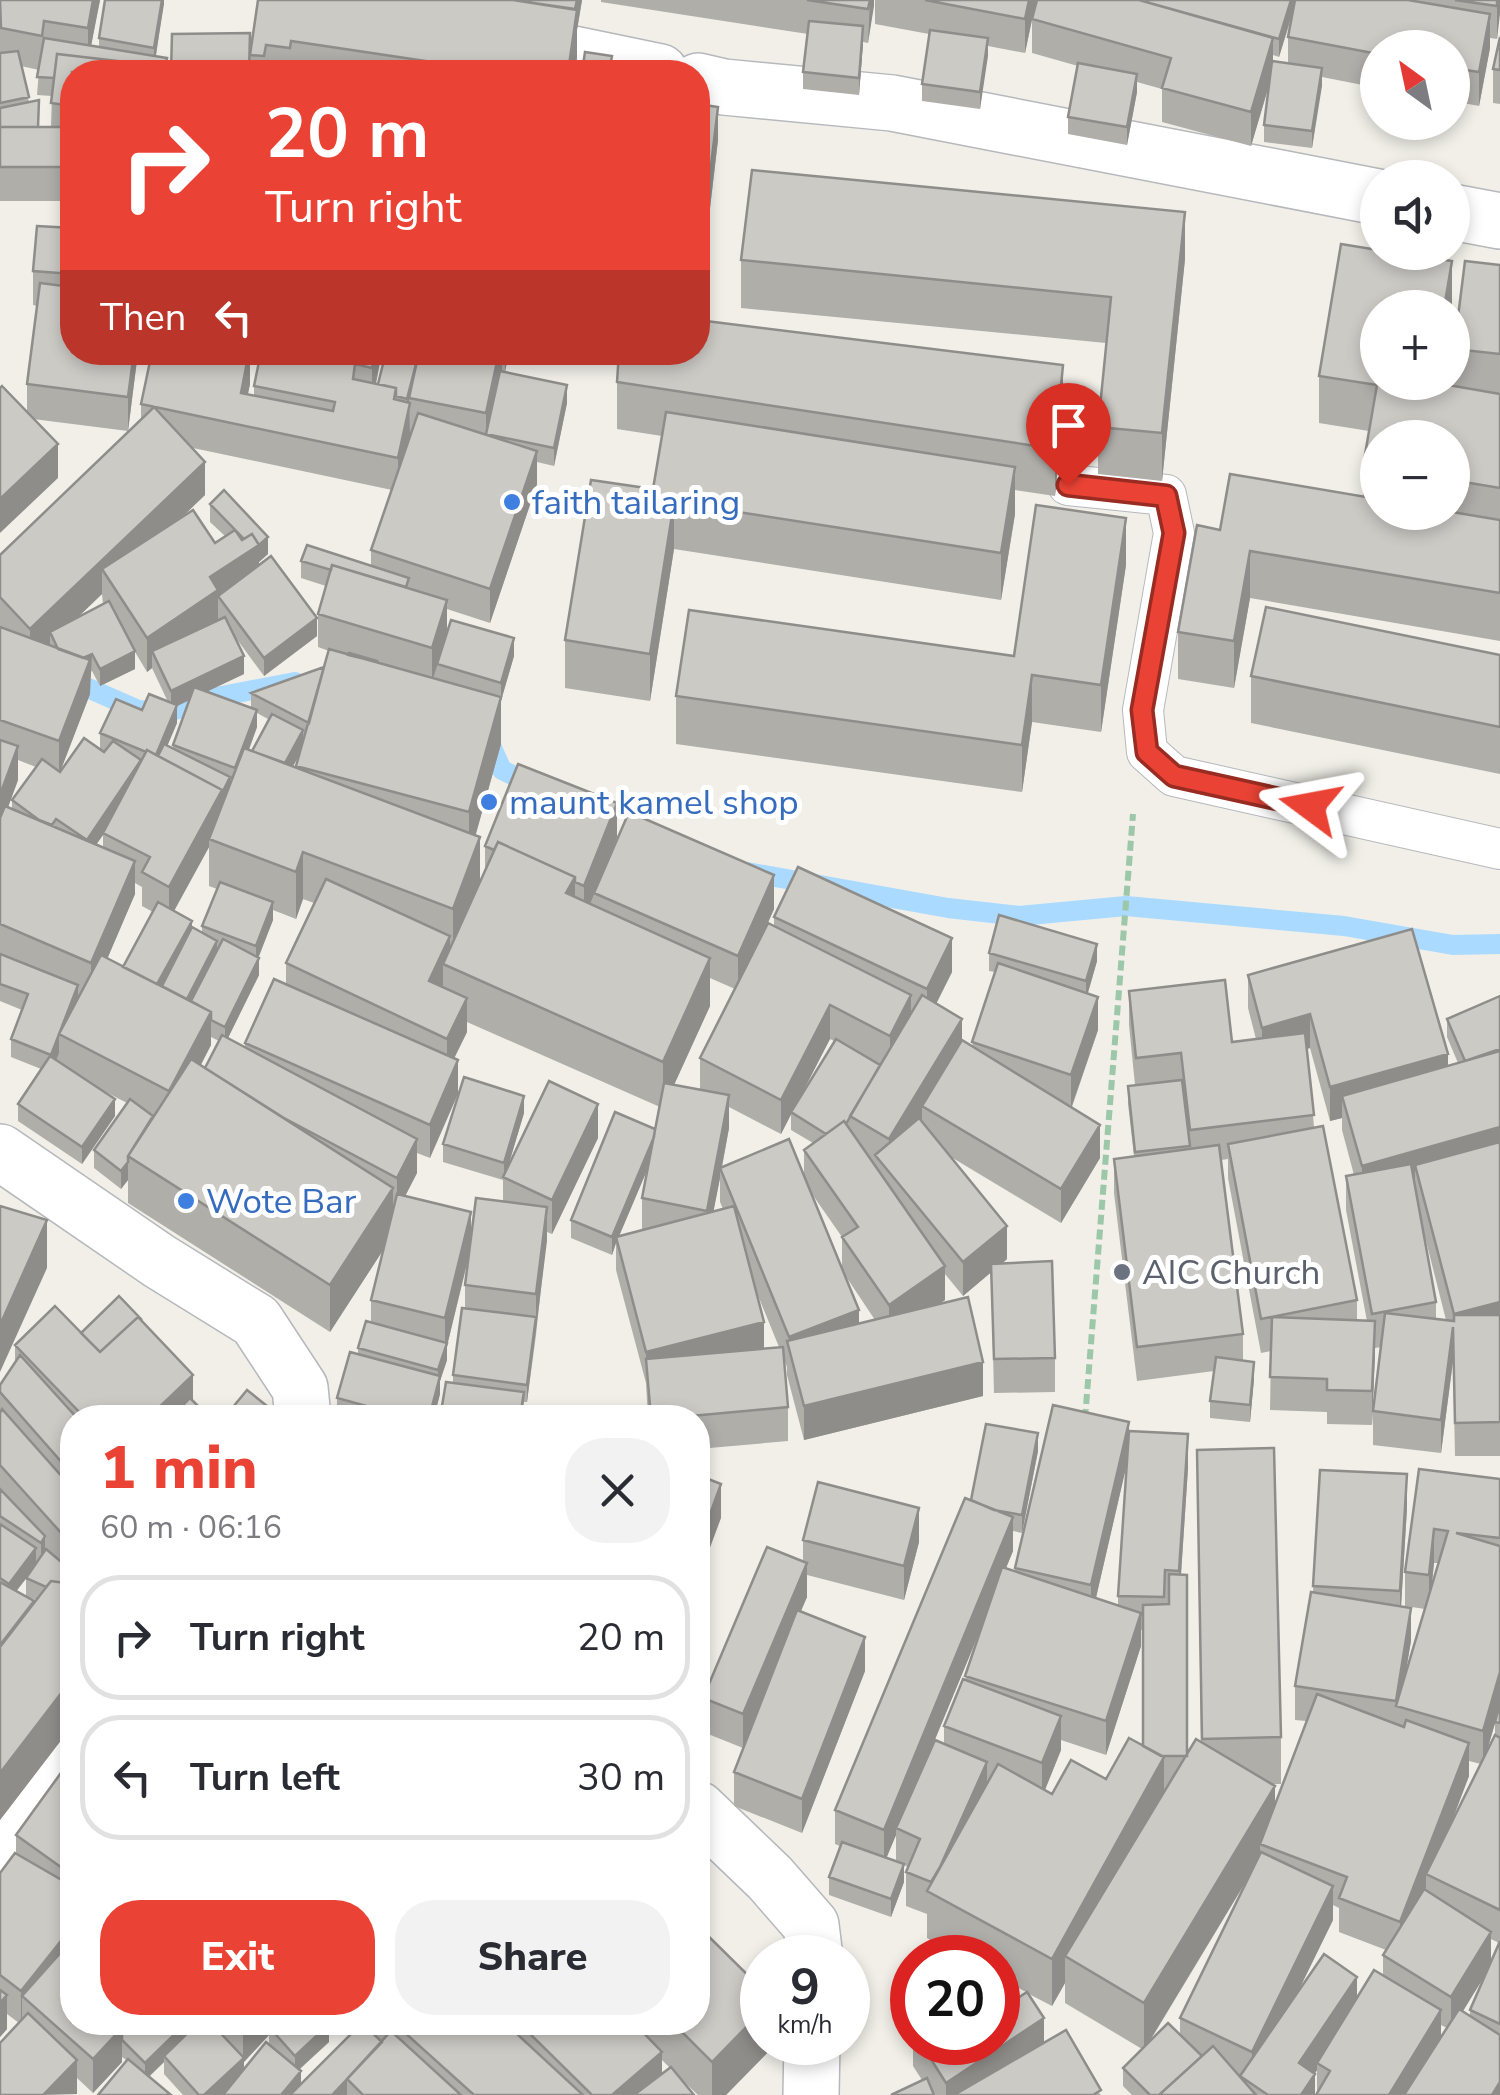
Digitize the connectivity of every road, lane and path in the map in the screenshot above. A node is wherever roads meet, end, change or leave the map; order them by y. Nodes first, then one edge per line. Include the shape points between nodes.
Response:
1 (461, 32) edge
2 (600, 60) edge
3 (710, 84) edge
4 (1360, 194) edge
5 (1470, 215) edge
6 (1500, 221) edge
7 (1068, 485) dead end
8 (1132, 822) dead end
9 (1500, 849) edge
10 (0, 1152) edge
11 (302, 1405) edge
12 (1085, 1426) edge
13 (60, 1782) edge
14 (710, 1820) edge
15 (0, 1863) edge
16 (812, 1935) edge
17 (811, 2065) edge
18 (810, 2095) edge

1 - 2 street
3 - 4 street via 892,103
5 - 6 street
7 - 9 lane via 1166,496 1174,533 1142,710 1147,752 1174,776
8 - 12 path
10 - 11 street via 256,1321 300,1388
13 - 15 street
14 - 16 street via 770,1878
17 - 18 street

